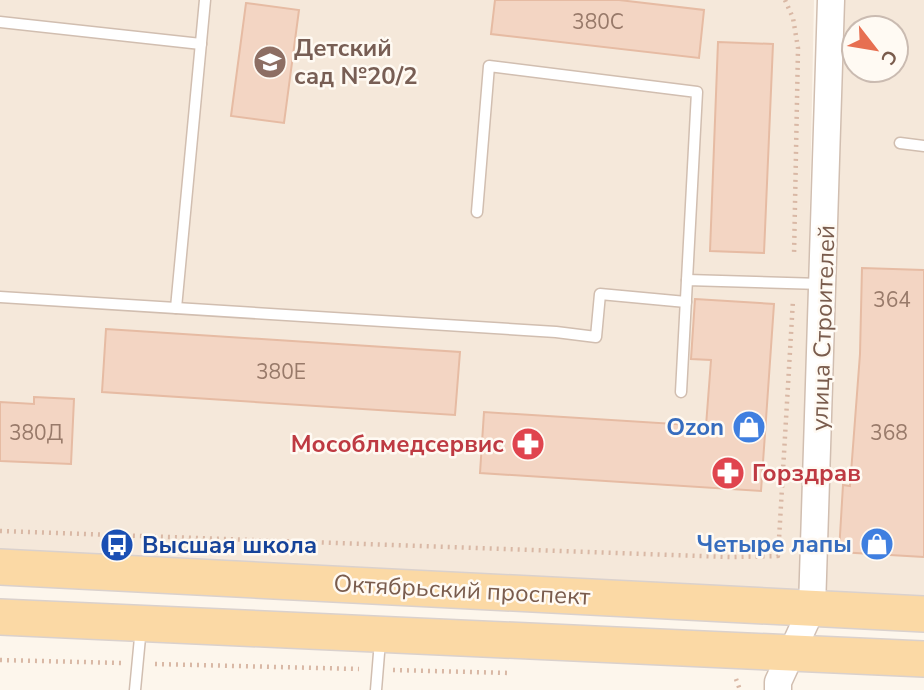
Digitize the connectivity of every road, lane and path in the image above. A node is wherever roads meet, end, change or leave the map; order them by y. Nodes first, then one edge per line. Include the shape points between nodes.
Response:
1 (205, 0) edge
2 (831, 0) edge
3 (0, 22) edge
4 (201, 44) junction
5 (900, 143) dead end
6 (924, 146) edge
7 (477, 212) dead end
8 (687, 280) junction
9 (824, 284) junction
10 (0, 297) edge
11 (686, 302) junction
12 (176, 308) junction
13 (681, 392) dead end
14 (0, 531) edge
15 (730, 557) dead end
16 (0, 567) edge
17 (812, 608) junction
18 (924, 614) edge
19 (0, 617) edge
20 (141, 623) junction
21 (381, 634) junction
22 (791, 653) junction
23 (924, 659) edge
24 (736, 679) dead end
25 (135, 690) edge
26 (376, 690) edge
27 (740, 690) edge
28 (778, 690) edge

1 - 4 lane
2 - 9 street, улица Строителей
3 - 4 lane
4 - 12 lane
5 - 6 lane
7 - 8 lane via 489,66 697,92
8 - 9 lane
8 - 11 lane
9 - 17 street, улица Строителей
10 - 12 lane
11 - 12 lane via 600,294 596,337
11 - 13 lane
14 - 15 path
16 - 17 main road, Октябрьский проспект
17 - 18 main road, Октябрьский проспект
17 - 22 street, улица Строителей
19 - 20 main road, Октябрьский проспект
20 - 21 main road, Октябрьский проспект
20 - 25 lane
21 - 22 main road, Октябрьский проспект
21 - 26 lane
22 - 23 main road, Октябрьский проспект
22 - 28 street, улица Строителей
24 - 27 path

